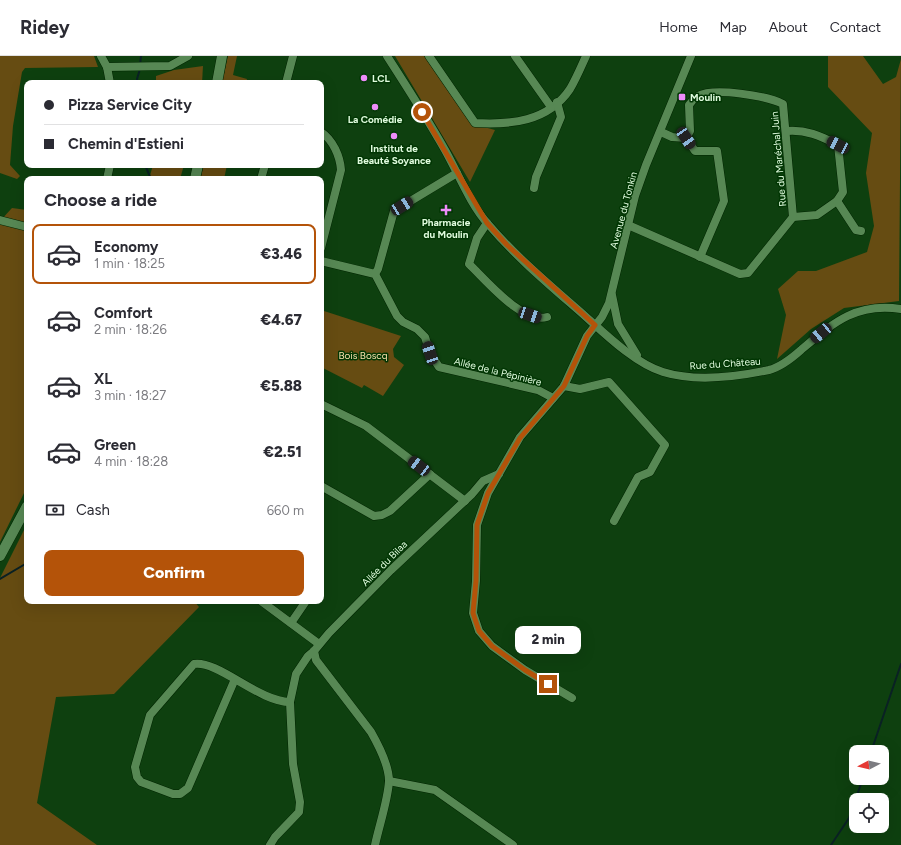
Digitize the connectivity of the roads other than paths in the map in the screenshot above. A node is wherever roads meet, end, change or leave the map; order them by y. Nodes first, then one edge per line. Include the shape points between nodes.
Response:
1 (101, 56) edge
2 (188, 56) edge
3 (222, 56) edge
4 (293, 56) edge
5 (387, 56) edge
6 (428, 56) edge
7 (515, 56) edge
8 (586, 56) edge
9 (690, 56) edge
10 (107, 67) junction
11 (109, 80) edge
12 (218, 80) edge
13 (287, 80) edge
14 (554, 104) junction
15 (786, 131) junction
16 (660, 132) junction
17 (324, 136) edge
18 (686, 138) junction
19 (457, 173) junction
20 (534, 188) dead end
21 (837, 201) junction
22 (793, 217) junction
23 (0, 220) edge
24 (487, 223) junction
25 (628, 225) junction
26 (24, 226) edge
27 (861, 231) dead end
28 (324, 236) edge
29 (700, 257) junction
30 (324, 262) edge
31 (375, 274) junction
32 (612, 293) junction
33 (901, 309) edge
34 (547, 317) dead end
35 (595, 325) junction
36 (641, 361) junction
37 (564, 386) junction
38 (553, 398) junction
39 (324, 405) edge
40 (430, 474) junction
41 (498, 474) junction
42 (324, 488) edge
43 (488, 493) junction
44 (472, 494) junction
45 (465, 502) junction
46 (24, 512) edge
47 (614, 521) dead end
48 (0, 556) edge
49 (265, 604) edge
50 (304, 604) edge
51 (292, 623) junction
52 (317, 647) junction
53 (235, 680) junction
54 (572, 698) dead end
55 (290, 702) junction
56 (389, 781) junction
57 (270, 845) edge
58 (375, 845) edge
59 (514, 845) edge

1 - 10 street
2 - 10 street via 170,66
3 - 12 main road
4 - 13 street
5 - 19 street, Rue du Château
6 - 14 street via 475,123 501,125 523,122
7 - 14 street
8 - 14 street via 569,90
9 - 16 street, Avenue du Tonkin
10 - 11 street
14 - 20 street via 561,117 536,177
15 - 18 street, Rue du Maréchal Juin via 783,104 775,100 729,92 698,96 689,105 690,131
15 - 21 street via 798,130 822,136 838,145 843,192
15 - 22 street, Rue du Maréchal Juin
16 - 18 street via 672,137
16 - 25 street, Avenue du Tonkin via 646,165
17 - 28 street via 336,150 341,170
18 - 29 street via 695,151 717,151 724,201
19 - 24 street, Rue du Château
19 - 31 street via 394,211
21 - 22 street via 817,215
21 - 27 street via 856,230
22 - 29 street, Rue du Maréchal Juin via 748,273 740,274
23 - 26 street
24 - 34 street via 477,238 469,264 520,312 540,319
24 - 35 street, Rue du Château via 507,245
25 - 29 street, Rue du Maréchal Juin
25 - 32 street, Avenue du Tonkin
30 - 31 street
31 - 38 street, Allée de la Pépinière via 397,316 425,337 430,353 439,367 538,390
32 - 35 street, Avenue du Tonkin via 602,317
32 - 36 street via 618,324
33 - 36 street, Rue du Château via 871,308 846,316 831,324 790,359 772,369 746,374 686,376 662,372
35 - 36 street, Rue du Château
35 - 37 street, Avenue du Tonkin via 587,336
37 - 38 street, Avenue du Tonkin
37 - 47 street via 580,389 609,382 664,445 650,472 638,477
38 - 41 street, Avenue du Tonkin via 520,438
39 - 40 street via 366,426
40 - 42 street via 390,511 382,515 374,516
40 - 45 street
41 - 43 street, Avenue du Tonkin
41 - 44 street, Allée du Bilaa via 483,481
43 - 44 street via 482,491
43 - 54 street, Avenue du Tonkin via 477,525 473,613 479,631 492,646 514,662
44 - 45 street, Allée du Bilaa
45 - 52 street, Allée du Bilaa via 391,570
46 - 48 main road
49 - 51 street
50 - 51 street
51 - 52 street
52 - 55 street, Allée du Bilaa via 296,674
52 - 56 street via 316,660 379,745
53 - 53 street via 201,663 194,664 189,669 150,715 135,767 137,778 141,782 173,794 180,794 188,788
53 - 55 street via 273,700
55 - 57 street, Allée du Bilaa via 293,764 300,807 299,812 274,837
56 - 58 street
56 - 59 street via 435,790

